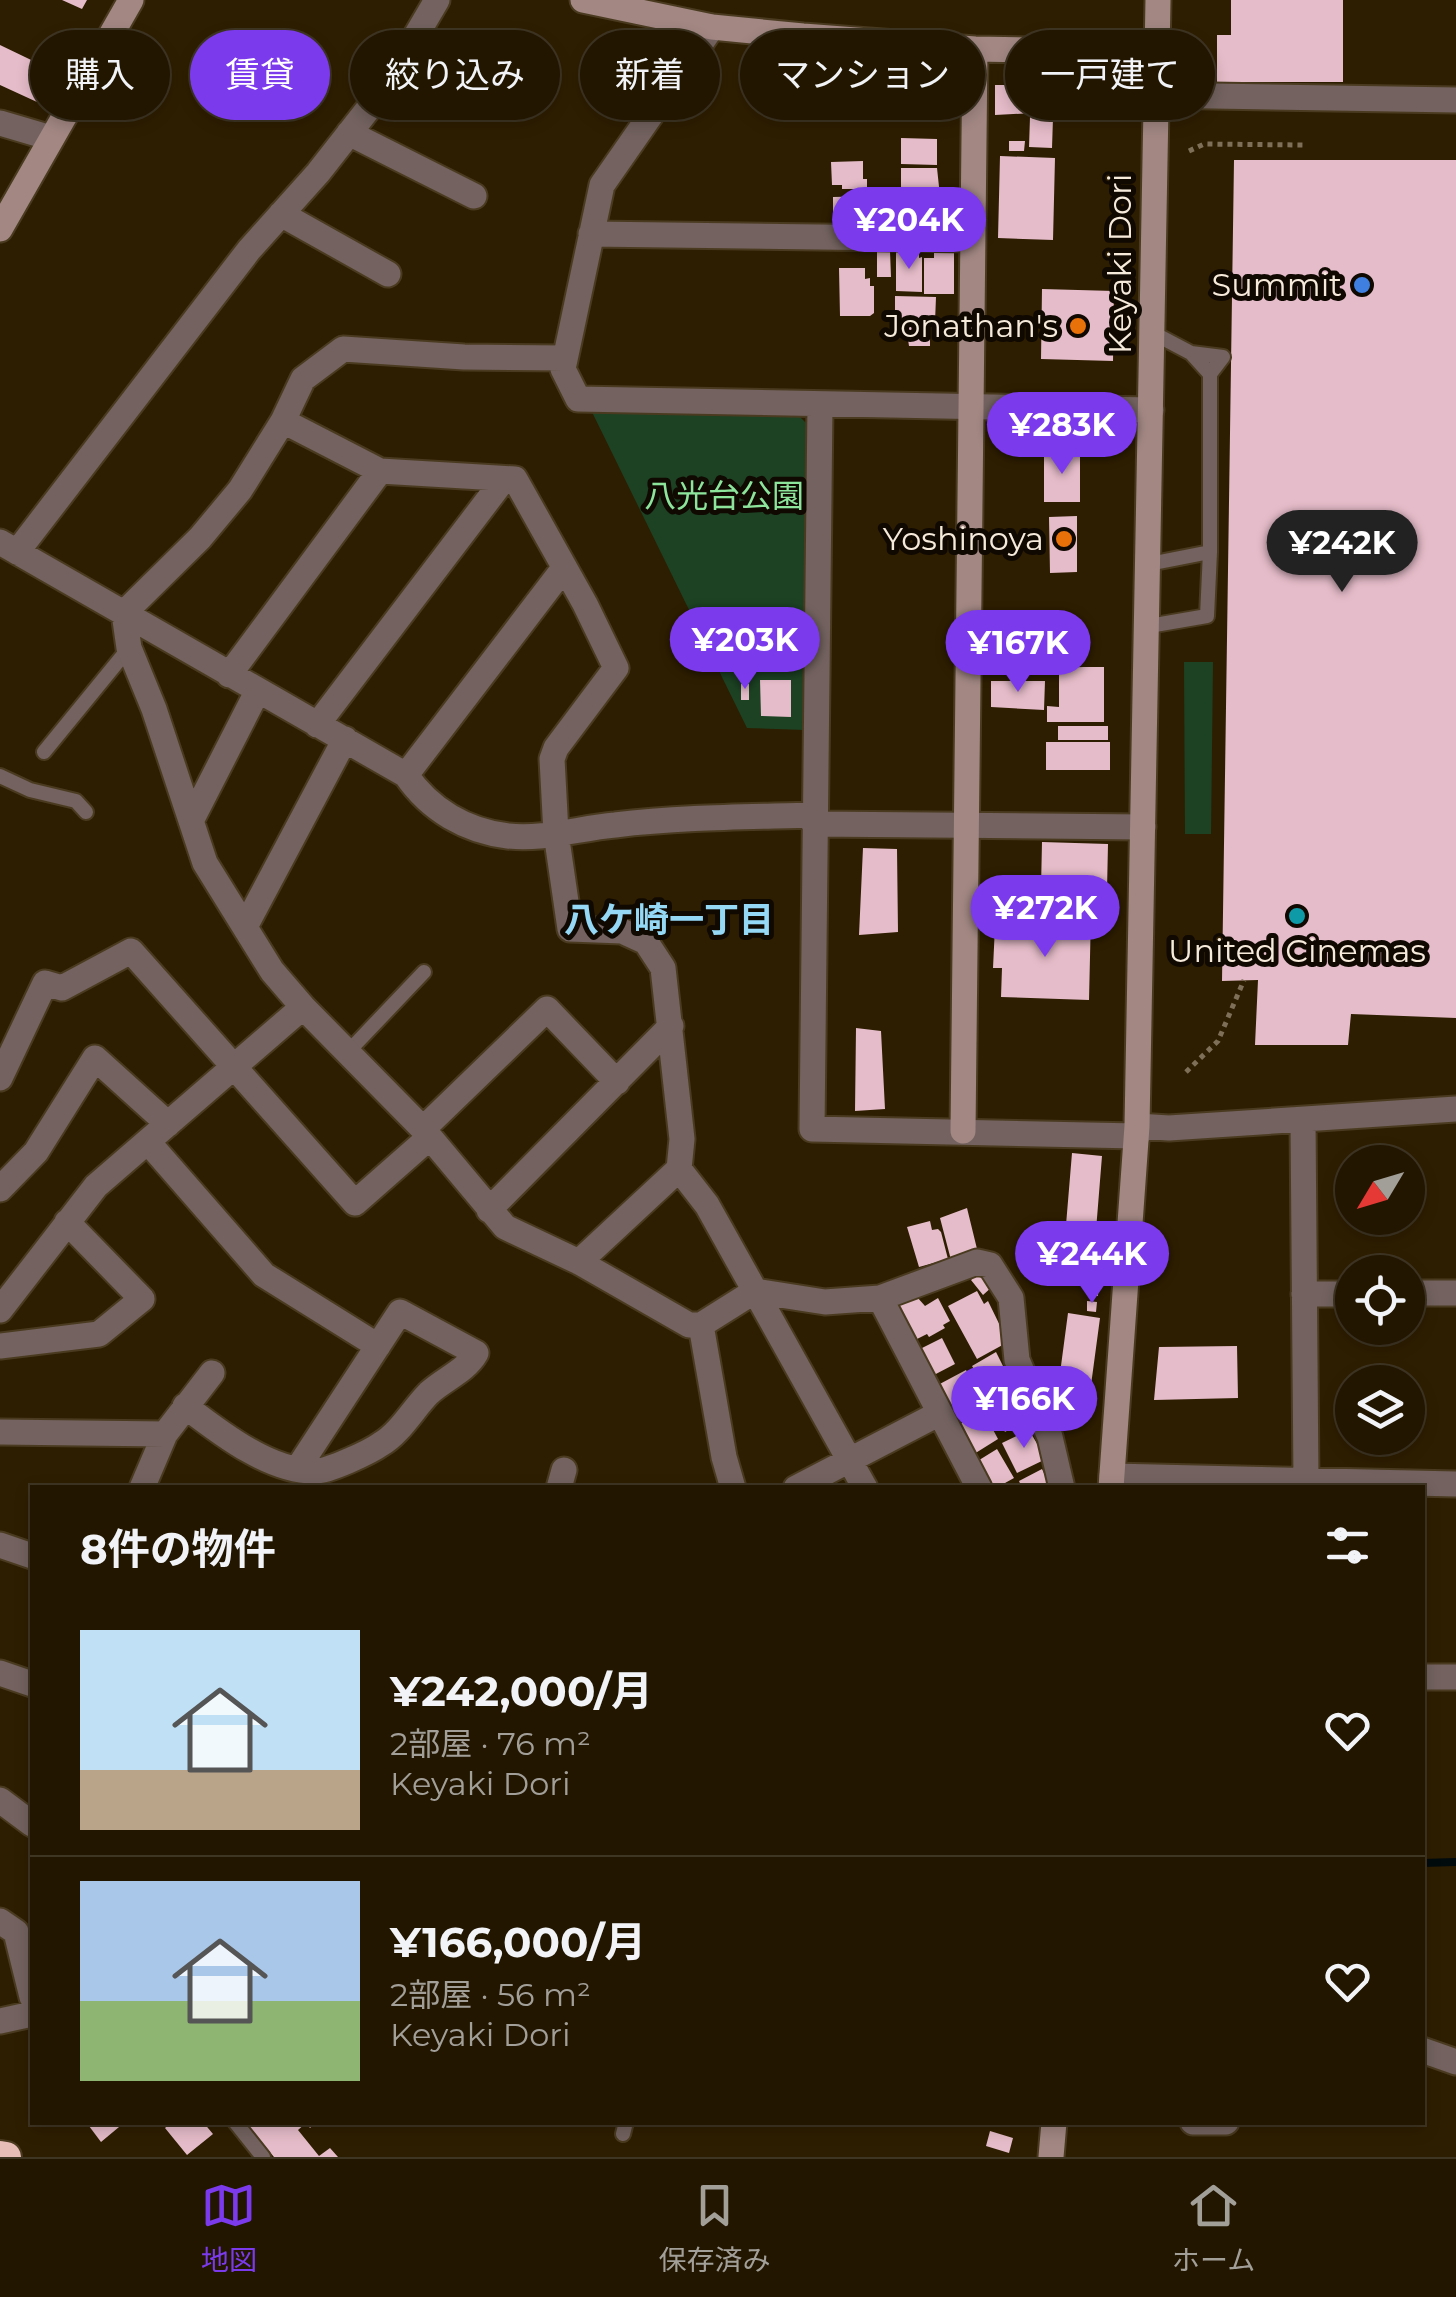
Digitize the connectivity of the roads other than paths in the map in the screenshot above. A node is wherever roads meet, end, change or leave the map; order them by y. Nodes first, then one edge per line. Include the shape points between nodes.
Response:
1 (131, 0) edge
2 (437, 0) edge
3 (584, 0) edge
4 (1158, 0) edge
5 (712, 27) junction
6 (748, 30) edge
7 (1156, 30) edge
8 (1215, 96) edge
9 (1456, 100) edge
10 (974, 120) edge
11 (1154, 120) edge
12 (0, 123) edge
13 (349, 134) junction
14 (51, 138) junction
15 (474, 196) dead end
16 (281, 214) junction
17 (0, 228) edge
18 (591, 234) junction
19 (972, 240) junction
20 (388, 274) dead end
21 (1153, 334) junction
22 (1191, 352) junction
23 (565, 358) junction
24 (1210, 374) junction
25 (820, 404) junction
26 (972, 409) junction
27 (1151, 410) junction
28 (283, 421) junction
29 (380, 471) junction
30 (504, 479) junction
31 (7, 551) edge
32 (1210, 552) junction
33 (1149, 564) junction
34 (564, 568) junction
35 (124, 613) junction
36 (1148, 626) junction
37 (130, 648) junction
38 (228, 675) junction
39 (257, 692) junction
40 (318, 725) junction
41 (345, 739) junction
42 (44, 752) dead end
43 (0, 776) edge
44 (406, 776) junction
45 (86, 812) dead end
46 (814, 819) junction
47 (191, 821) junction
48 (965, 825) junction
49 (1143, 827) junction
50 (556, 833) junction
51 (245, 927) junction
52 (424, 972) dead end
53 (302, 1007) junction
54 (671, 1026) junction
55 (347, 1053) junction
56 (234, 1068) junction
57 (0, 1078) edge
58 (616, 1082) junction
59 (1456, 1109) edge
60 (1303, 1121) junction
61 (168, 1124) junction
62 (962, 1131) junction
63 (1137, 1131) junction
64 (427, 1133) junction
65 (148, 1142) junction
66 (679, 1169) junction
67 (0, 1188) edge
68 (489, 1210) junction
69 (68, 1222) junction
70 (578, 1262) junction
71 (755, 1291) junction
72 (1456, 1292) edge
73 (1425, 1293) edge
74 (1304, 1294) junction
75 (1335, 1294) edge
76 (880, 1298) junction
77 (0, 1310) edge
78 (700, 1324) junction
79 (0, 1346) edge
80 (378, 1346) junction
81 (212, 1373) dead end
82 (186, 1406) junction
83 (940, 1413) junction
84 (0, 1432) edge
85 (165, 1434) junction
86 (850, 1458) junction
87 (298, 1468) junction
88 (1111, 1482) edge
89 (1306, 1482) junction
90 (1456, 1484) edge
91 (143, 1485) edge
92 (733, 1485) edge
93 (801, 1485) edge
94 (864, 1485) edge
95 (977, 1485) edge
96 (1061, 1485) edge
97 (0, 1544) edge
98 (30, 1555) edge
99 (0, 1674) edge
100 (1425, 1676) edge
101 (1456, 1677) edge
102 (30, 1683) edge
103 (0, 1800) edge
104 (30, 1822) edge
105 (0, 1920) edge
106 (30, 1989) edge
107 (30, 2014) edge
108 (0, 2021) edge
109 (1425, 2051) edge
110 (1456, 2062) edge
111 (237, 2125) edge
112 (1054, 2125) edge
113 (264, 2157) edge
114 (1051, 2157) edge

1 - 14 street
2 - 13 street
3 - 5 street
4 - 7 street, Keyaki Dori
5 - 6 street
5 - 18 street via 602,185
8 - 9 street
10 - 19 street
11 - 21 street, Keyaki Dori
12 - 14 street
13 - 15 street
13 - 16 street
14 - 17 street
16 - 20 street
16 - 31 street
18 - 19 street
18 - 23 street
19 - 26 street
21 - 22 lane
21 - 27 street, Keyaki Dori
22 - 24 lane
22 - 24 lane via 1223,357
23 - 25 street via 562,369 578,399
23 - 28 street via 343,349 303,379
24 - 32 lane
25 - 26 street
25 - 46 street
26 - 27 street
26 - 48 street
27 - 33 street, Keyaki Dori
28 - 29 street
28 - 35 street via 240,490
29 - 30 street
29 - 38 street
30 - 34 street via 515,479
30 - 40 street
31 - 35 street
32 - 33 lane
32 - 36 lane via 1207,616
33 - 36 street, Keyaki Dori
34 - 44 street
34 - 50 street via 616,668 556,748
35 - 37 street
35 - 38 street
36 - 49 street, Keyaki Dori
37 - 42 lane
37 - 47 street
38 - 39 street
39 - 40 street
39 - 47 street
40 - 41 street
41 - 44 street
41 - 51 street
43 - 45 lane via 76,801
44 - 50 street via 421,798 461,825 506,836
46 - 48 street
46 - 50 street via 617,824
46 - 62 street via 812,1129
47 - 51 street via 205,863
48 - 49 street
48 - 62 street
49 - 63 street, Keyaki Dori
50 - 54 street via 570,929 622,931 646,942 663,968
51 - 53 street
52 - 55 lane
53 - 55 street
53 - 56 street
54 - 58 street
54 - 66 street
55 - 64 street
56 - 57 street via 131,952 62,988 44,982
56 - 61 street
56 - 64 street via 355,1204
58 - 64 street via 547,1009
58 - 68 street
59 - 60 street
60 - 63 street
60 - 74 street
61 - 65 street
61 - 67 street via 96,1058 36,1152
62 - 63 street
63 - 88 street, Keyaki Dori
64 - 68 street
65 - 69 street via 96,1186
65 - 80 street via 264,1275
66 - 70 street
66 - 71 street
68 - 70 street via 505,1227
69 - 77 street
69 - 79 street via 142,1299 99,1334
70 - 78 street via 689,1325
71 - 76 street via 825,1302
71 - 78 street
71 - 86 street
72 - 73 street
74 - 75 street
74 - 89 street
76 - 83 street
76 - 96 street via 976,1262 990,1265 1011,1298 1017,1360 1050,1437
78 - 92 street
80 - 87 street
80 - 87 street via 400,1312 476,1353 383,1444 318,1472
81 - 82 street
82 - 85 street
82 - 87 street via 229,1440
83 - 86 street
83 - 95 street
84 - 85 street
85 - 91 street
86 - 93 street
86 - 94 street
88 - 89 street
89 - 90 street
97 - 98 street
99 - 102 street
100 - 101 street
103 - 104 street
105 - 106 street via 16,1932
107 - 108 street
109 - 110 street
111 - 113 lane
112 - 114 street

